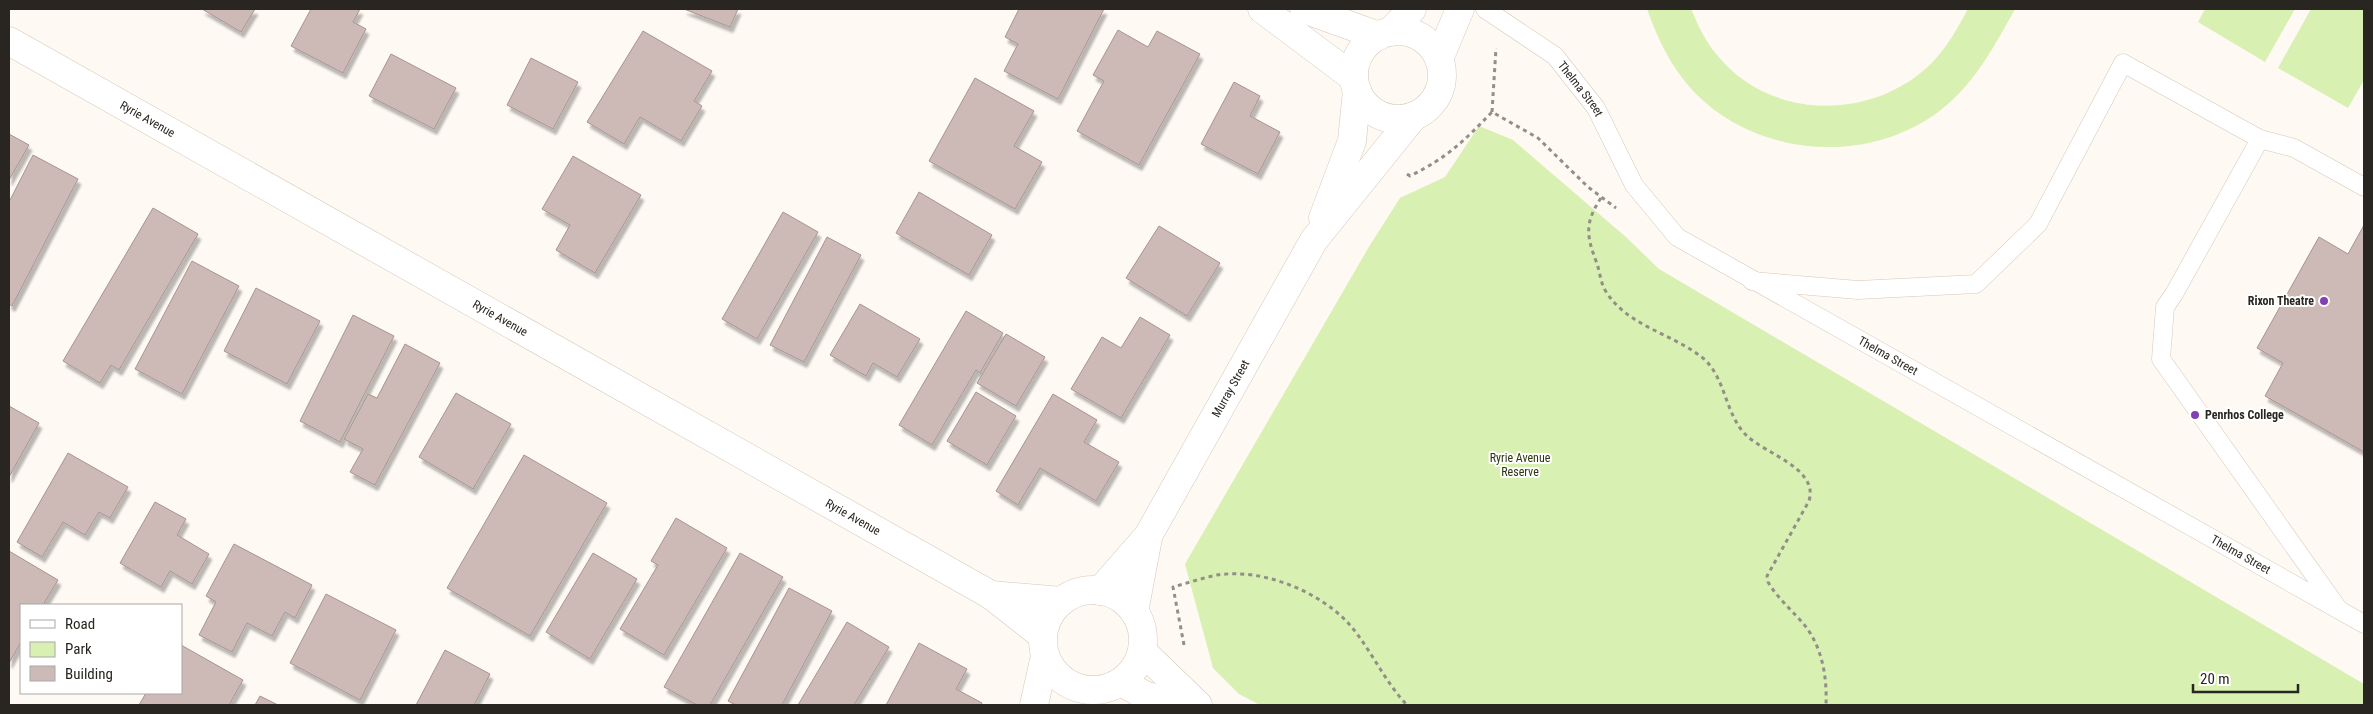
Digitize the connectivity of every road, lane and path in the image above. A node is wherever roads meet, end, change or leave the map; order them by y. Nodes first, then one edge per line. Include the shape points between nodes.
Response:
1 (1262, 9) edge
2 (1304, 9) edge
3 (1412, 9) edge
4 (1460, 9) edge
5 (1485, 9) edge
6 (1505, 21) junction
7 (1384, 34) junction
8 (9, 41) edge
9 (1439, 59) junction
10 (1356, 84) junction
11 (1492, 112) dead end
12 (1414, 116) junction
13 (2260, 139) junction
14 (2364, 187) edge
15 (1601, 198) dead end
16 (1314, 240) junction
17 (1752, 281) junction
18 (1148, 536) junction
19 (1100, 591) junction
20 (991, 595) junction
21 (1062, 602) junction
22 (2339, 610) junction
23 (1134, 612) junction
24 (2364, 624) edge
25 (1044, 646) junction
26 (1184, 649) dead end
27 (1142, 651) junction
28 (1121, 682) junction
29 (1082, 698) edge
30 (1034, 705) edge
31 (1190, 705) edge
32 (1198, 705) edge
33 (1407, 705) edge
34 (1826, 705) edge

1 - 10 main road
2 - 7 main road
3 - 7 main road
4 - 9 main road
5 - 6 lane, Thelma Street
6 - 11 path via 1496,44
6 - 17 lane, Thelma Street via 1556,56 1596,108 1634,185 1677,237
7 - 9 main road via 1405,32 1419,37 1432,46
7 - 10 main road via 1368,43 1360,54 1355,65
8 - 20 main road, Ryrie Avenue
9 - 12 main road via 1441,87 1436,100
10 - 12 main road via 1364,103 1386,118 1400,120
10 - 16 main road, Murray Street via 1352,141
12 - 16 main road, Murray Street
13 - 14 lane via 2294,148
13 - 17 lane via 2123,63 2038,224 1976,284 1858,290
13 - 22 lane via 2165,307 2161,359
15 - 34 path via 1590,214 1589,225 1592,250 1605,290 1635,320 1705,360 1720,384 1738,425 1758,444 1808,480 1812,494 1810,501 1767,576 1768,582 1807,629 1816,646 1827,683
16 - 18 main road, Murray Street
17 - 22 lane, Thelma Street
18 - 19 main road, Murray Street
18 - 23 main road, Murray Street
19 - 21 main road via 1080,592
19 - 23 main road via 1120,598
20 - 21 main road, Ryrie Avenue
20 - 25 main road, Ryrie Avenue
21 - 25 main road via 1048,617
22 - 24 lane, Thelma Street
23 - 27 main road via 1142,631
25 - 29 main road via 1054,673
25 - 30 main road
26 - 33 path via 1173,588 1219,575 1253,575 1278,581 1307,593 1349,624
27 - 28 main road via 1134,669
27 - 32 main road
28 - 29 main road
28 - 31 main road via 1146,696

